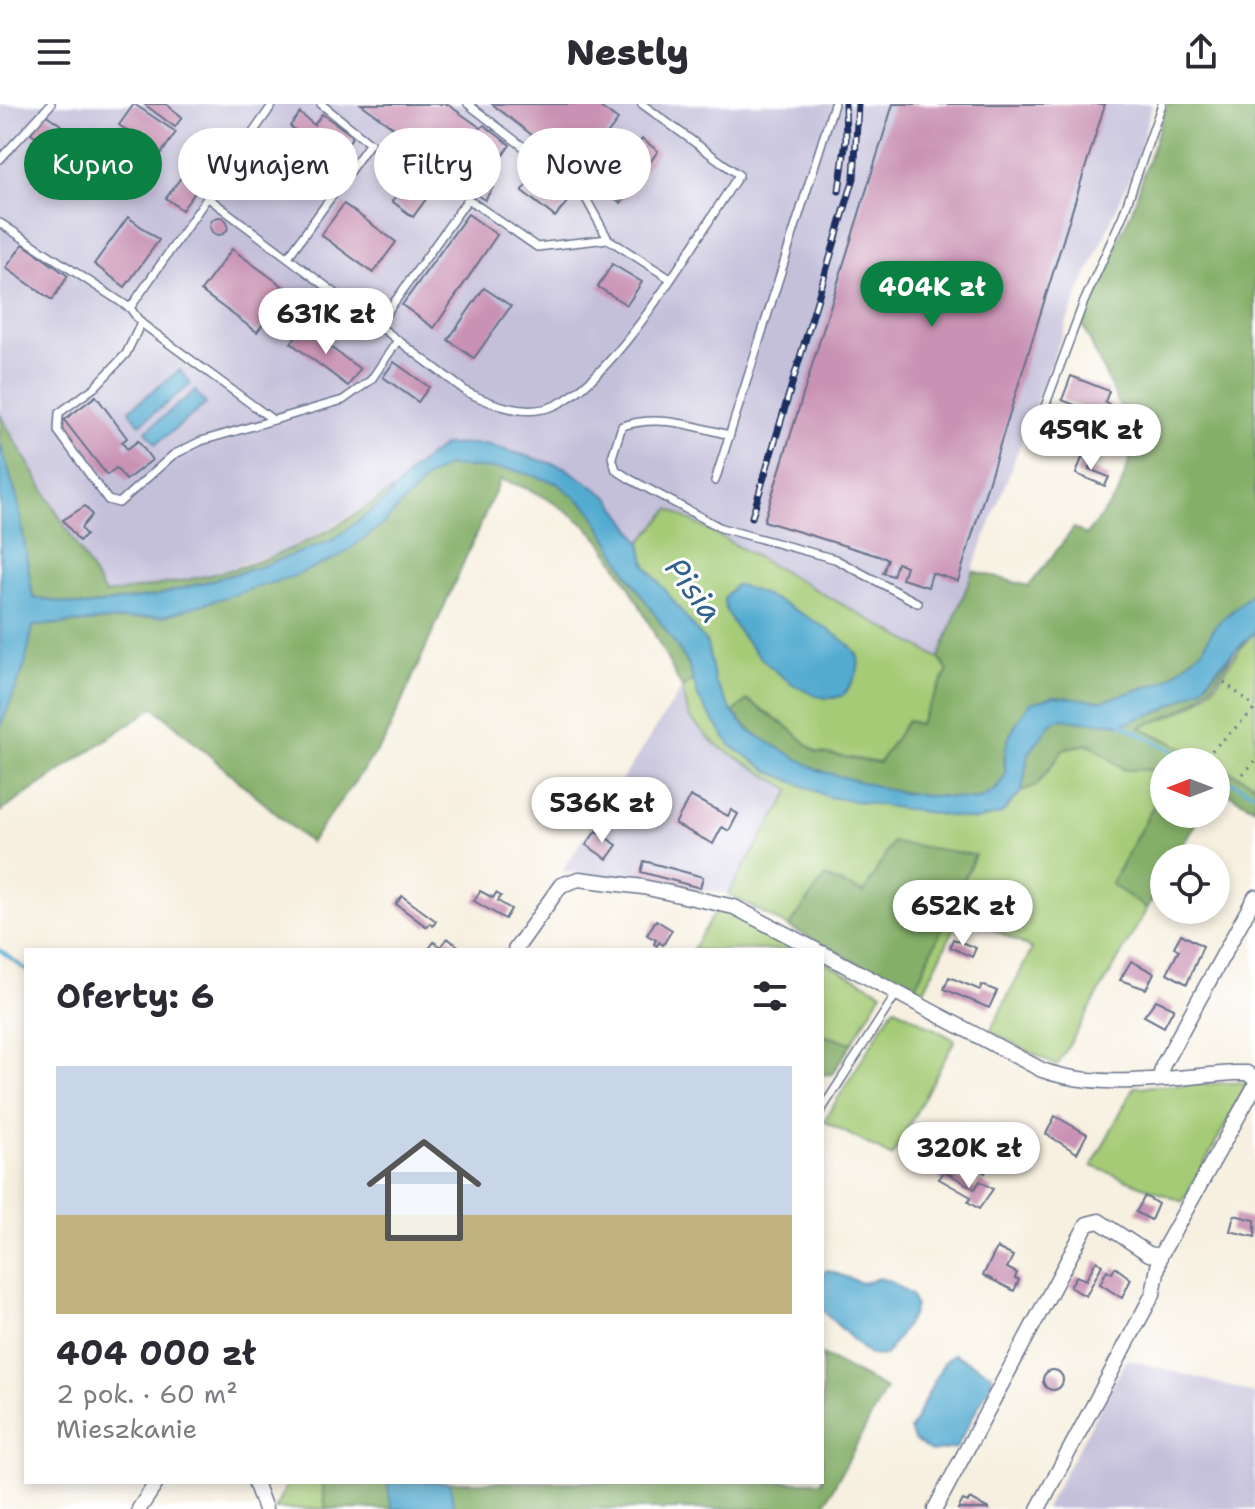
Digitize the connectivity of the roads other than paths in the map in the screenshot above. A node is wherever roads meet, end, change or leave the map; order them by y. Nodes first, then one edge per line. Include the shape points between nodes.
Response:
1 (51, 104) edge
2 (273, 104) edge
3 (321, 104) edge
4 (468, 104) edge
5 (642, 104) edge
6 (834, 104) edge
7 (1162, 104) edge
8 (256, 128) edge
9 (0, 159) edge
10 (205, 200) edge
11 (211, 200) edge
12 (0, 223) edge
13 (608, 239) junction
14 (288, 257) junction
15 (669, 278) junction
16 (130, 308) junction
17 (141, 323) junction
18 (378, 325) junction
19 (398, 340) junction
20 (273, 420) junction
21 (1037, 428) dead end
22 (730, 435) junction
23 (715, 481) dead end
24 (918, 603) dead end
25 (1255, 897) edge
26 (516, 948) edge
27 (812, 948) edge
28 (824, 954) edge
29 (897, 993) junction
30 (1160, 1078) junction
31 (1255, 1079) edge
32 (1255, 1086) edge
33 (824, 1106) edge
34 (1160, 1256) junction
35 (156, 1484) edge
36 (256, 1484) edge
37 (139, 1509) edge
38 (265, 1509) edge
39 (935, 1509) edge
40 (1038, 1509) edge

1 - 9 lane
2 - 8 lane
3 - 14 lane via 370,143
4 - 13 lane via 583,193
5 - 15 lane via 739,175
6 - 22 lane
7 - 21 lane
10 - 16 lane
11 - 14 lane
12 - 16 lane
13 - 15 lane
13 - 18 lane via 537,247 468,199
14 - 18 lane
15 - 19 lane via 619,353 590,382 553,406 493,405
16 - 17 lane
17 - 20 lane
17 - 20 lane via 126,354 95,387 59,413 58,431 108,500 119,503 173,455 201,441
18 - 19 lane
19 - 20 lane via 371,380 343,400
22 - 23 lane
22 - 24 lane via 644,419 622,426 612,457 616,470 704,520 835,559
25 - 30 street
26 - 27 street via 561,885 579,879 734,907
28 - 29 street
29 - 30 street via 1066,1078
29 - 33 lane
30 - 31 street via 1247,1073
32 - 34 street
34 - 39 street via 1099,1221 1087,1224
34 - 40 street via 1153,1294
35 - 37 street
36 - 38 street

